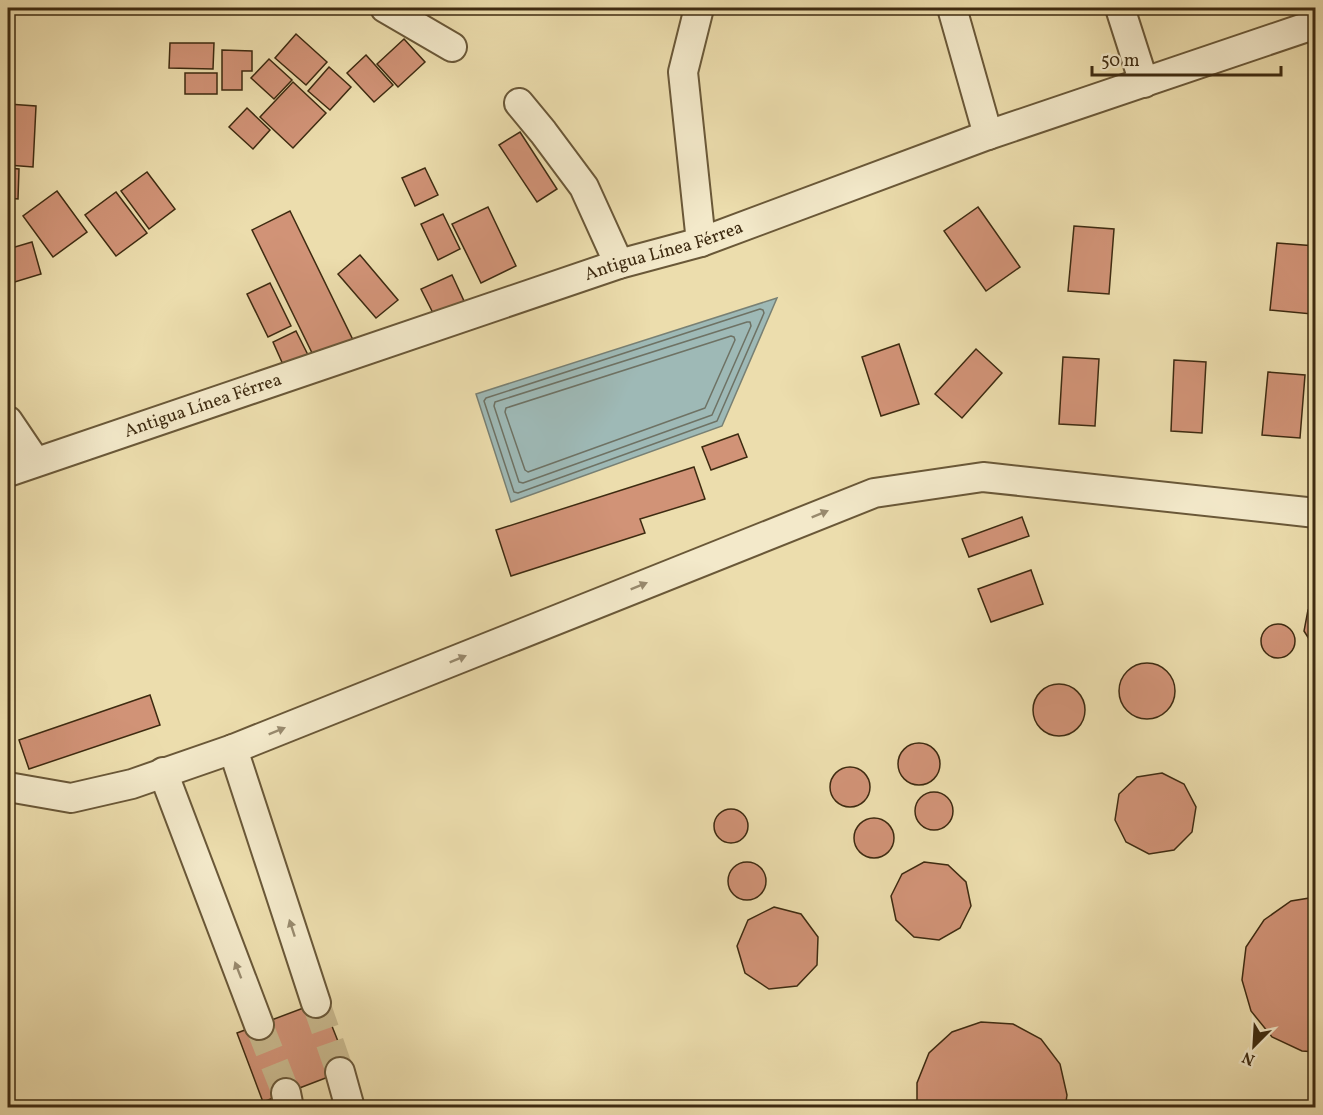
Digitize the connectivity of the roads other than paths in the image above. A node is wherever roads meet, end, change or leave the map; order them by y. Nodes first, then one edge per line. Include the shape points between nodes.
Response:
1 (385, 8) edge
2 (699, 8) edge
3 (952, 8) edge
4 (1120, 8) edge
5 (1316, 24) edge
6 (453, 47) dead end
7 (1144, 83) junction
8 (519, 103) dead end
9 (988, 135) junction
10 (701, 242) junction
11 (619, 264) junction
12 (8, 421) edge
13 (34, 461) junction
14 (8, 472) edge
15 (1316, 513) edge
16 (233, 749) junction
17 (163, 772) junction
18 (8, 787) edge
19 (316, 1003) tunnel mouth
20 (259, 1025) tunnel mouth
21 (340, 1072) tunnel mouth
22 (350, 1107) edge

1 - 6 street
2 - 10 street via 683,72
3 - 9 street
4 - 7 street
5 - 7 street, Antigua Línea Férrea
7 - 9 street, Antigua Línea Férrea
8 - 11 street via 584,187
9 - 10 street, Antigua Línea Férrea
10 - 11 street, Antigua Línea Férrea
11 - 13 street, Antigua Línea Férrea
12 - 13 street
13 - 14 street, Antigua Línea Férrea
16 -> 15 street via 874,493 983,477
16 - 17 street
19 -> 16 street
17 - 18 street via 132,784 71,798
20 -> 17 street
21 - 22 street

